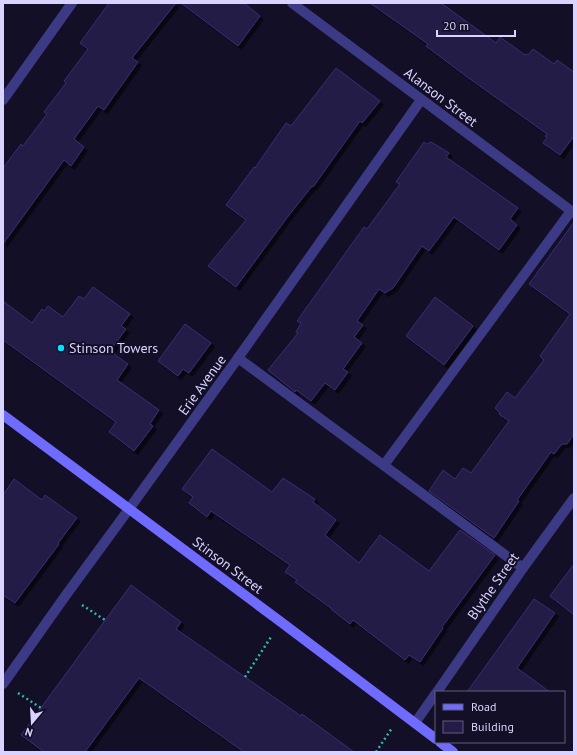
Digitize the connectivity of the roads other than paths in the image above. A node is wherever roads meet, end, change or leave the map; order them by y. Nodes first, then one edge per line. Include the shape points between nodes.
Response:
1 (72, 3) edge
2 (292, 3) edge
3 (3, 100) edge
4 (420, 100) junction
5 (573, 212) edge
6 (238, 358) junction
7 (3, 415) edge
8 (384, 466) junction
9 (574, 498) edge
10 (129, 509) junction
11 (523, 568) junction
12 (3, 684) edge
13 (437, 691) edge
14 (435, 694) edge
15 (415, 724) junction
16 (435, 738) edge
17 (441, 743) edge
18 (453, 752) edge

1 - 3 street
2 - 4 street, Alanson Street
4 - 5 street, Alanson Street
4 - 6 street, Erie Avenue
5 - 8 street
6 - 8 street
6 - 10 street, Erie Avenue
7 - 10 street, Stinson Street
8 - 11 street
9 - 11 street, Blythe Street
10 - 12 street, Erie Avenue
10 - 15 street, Stinson Street
11 - 13 street, Blythe Street
14 - 15 street, Blythe Street
15 - 16 street, Stinson Street
17 - 18 street

